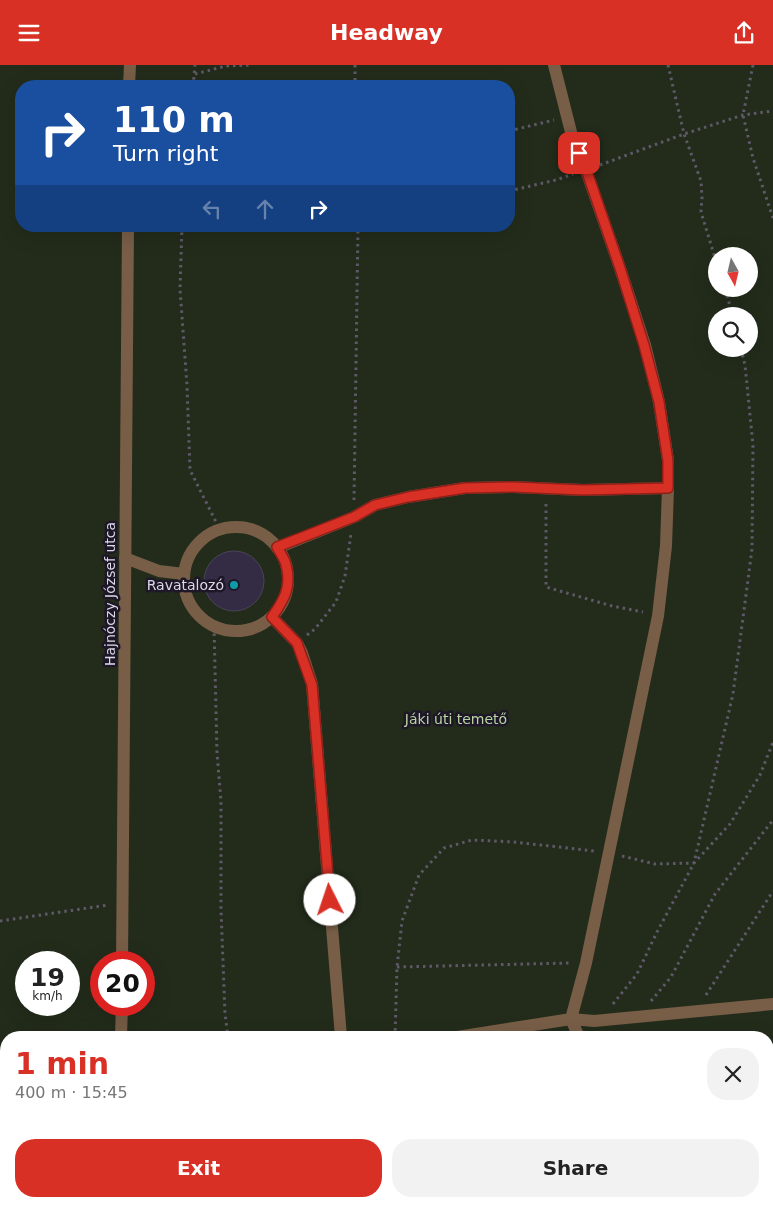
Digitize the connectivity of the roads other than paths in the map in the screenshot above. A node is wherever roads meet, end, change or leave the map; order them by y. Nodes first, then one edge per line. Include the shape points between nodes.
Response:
1 (130, 65) edge
2 (554, 65) edge
3 (129, 80) edge
4 (128, 232) edge
5 (668, 488) junction
6 (277, 547) junction
7 (125, 557) junction
8 (184, 574) junction
9 (272, 617) junction
10 (122, 951) edge
11 (773, 1004) edge
12 (122, 1016) edge
13 (571, 1019) junction
14 (121, 1031) edge
15 (341, 1031) edge
16 (495, 1031) edge
17 (576, 1031) edge

1 - 3 street
2 - 5 street via 572,136 644,345 659,402 668,461
4 - 7 street, Hajnóczy József utca
5 - 6 street via 465,488 375,505 354,517
5 - 13 street via 666,546 658,616 586,963
6 - 8 street via 251,530 236,527 220,530 196,547
6 - 9 street via 286,564 288,583 283,602
7 - 8 street via 159,571
7 - 10 street, Hajnóczy József utca
8 - 9 street via 185,590 191,605 214,627 234,632 254,628
9 - 15 street via 297,643 312,685
11 - 13 street via 594,1021
12 - 14 street
13 - 16 street
13 - 17 street

